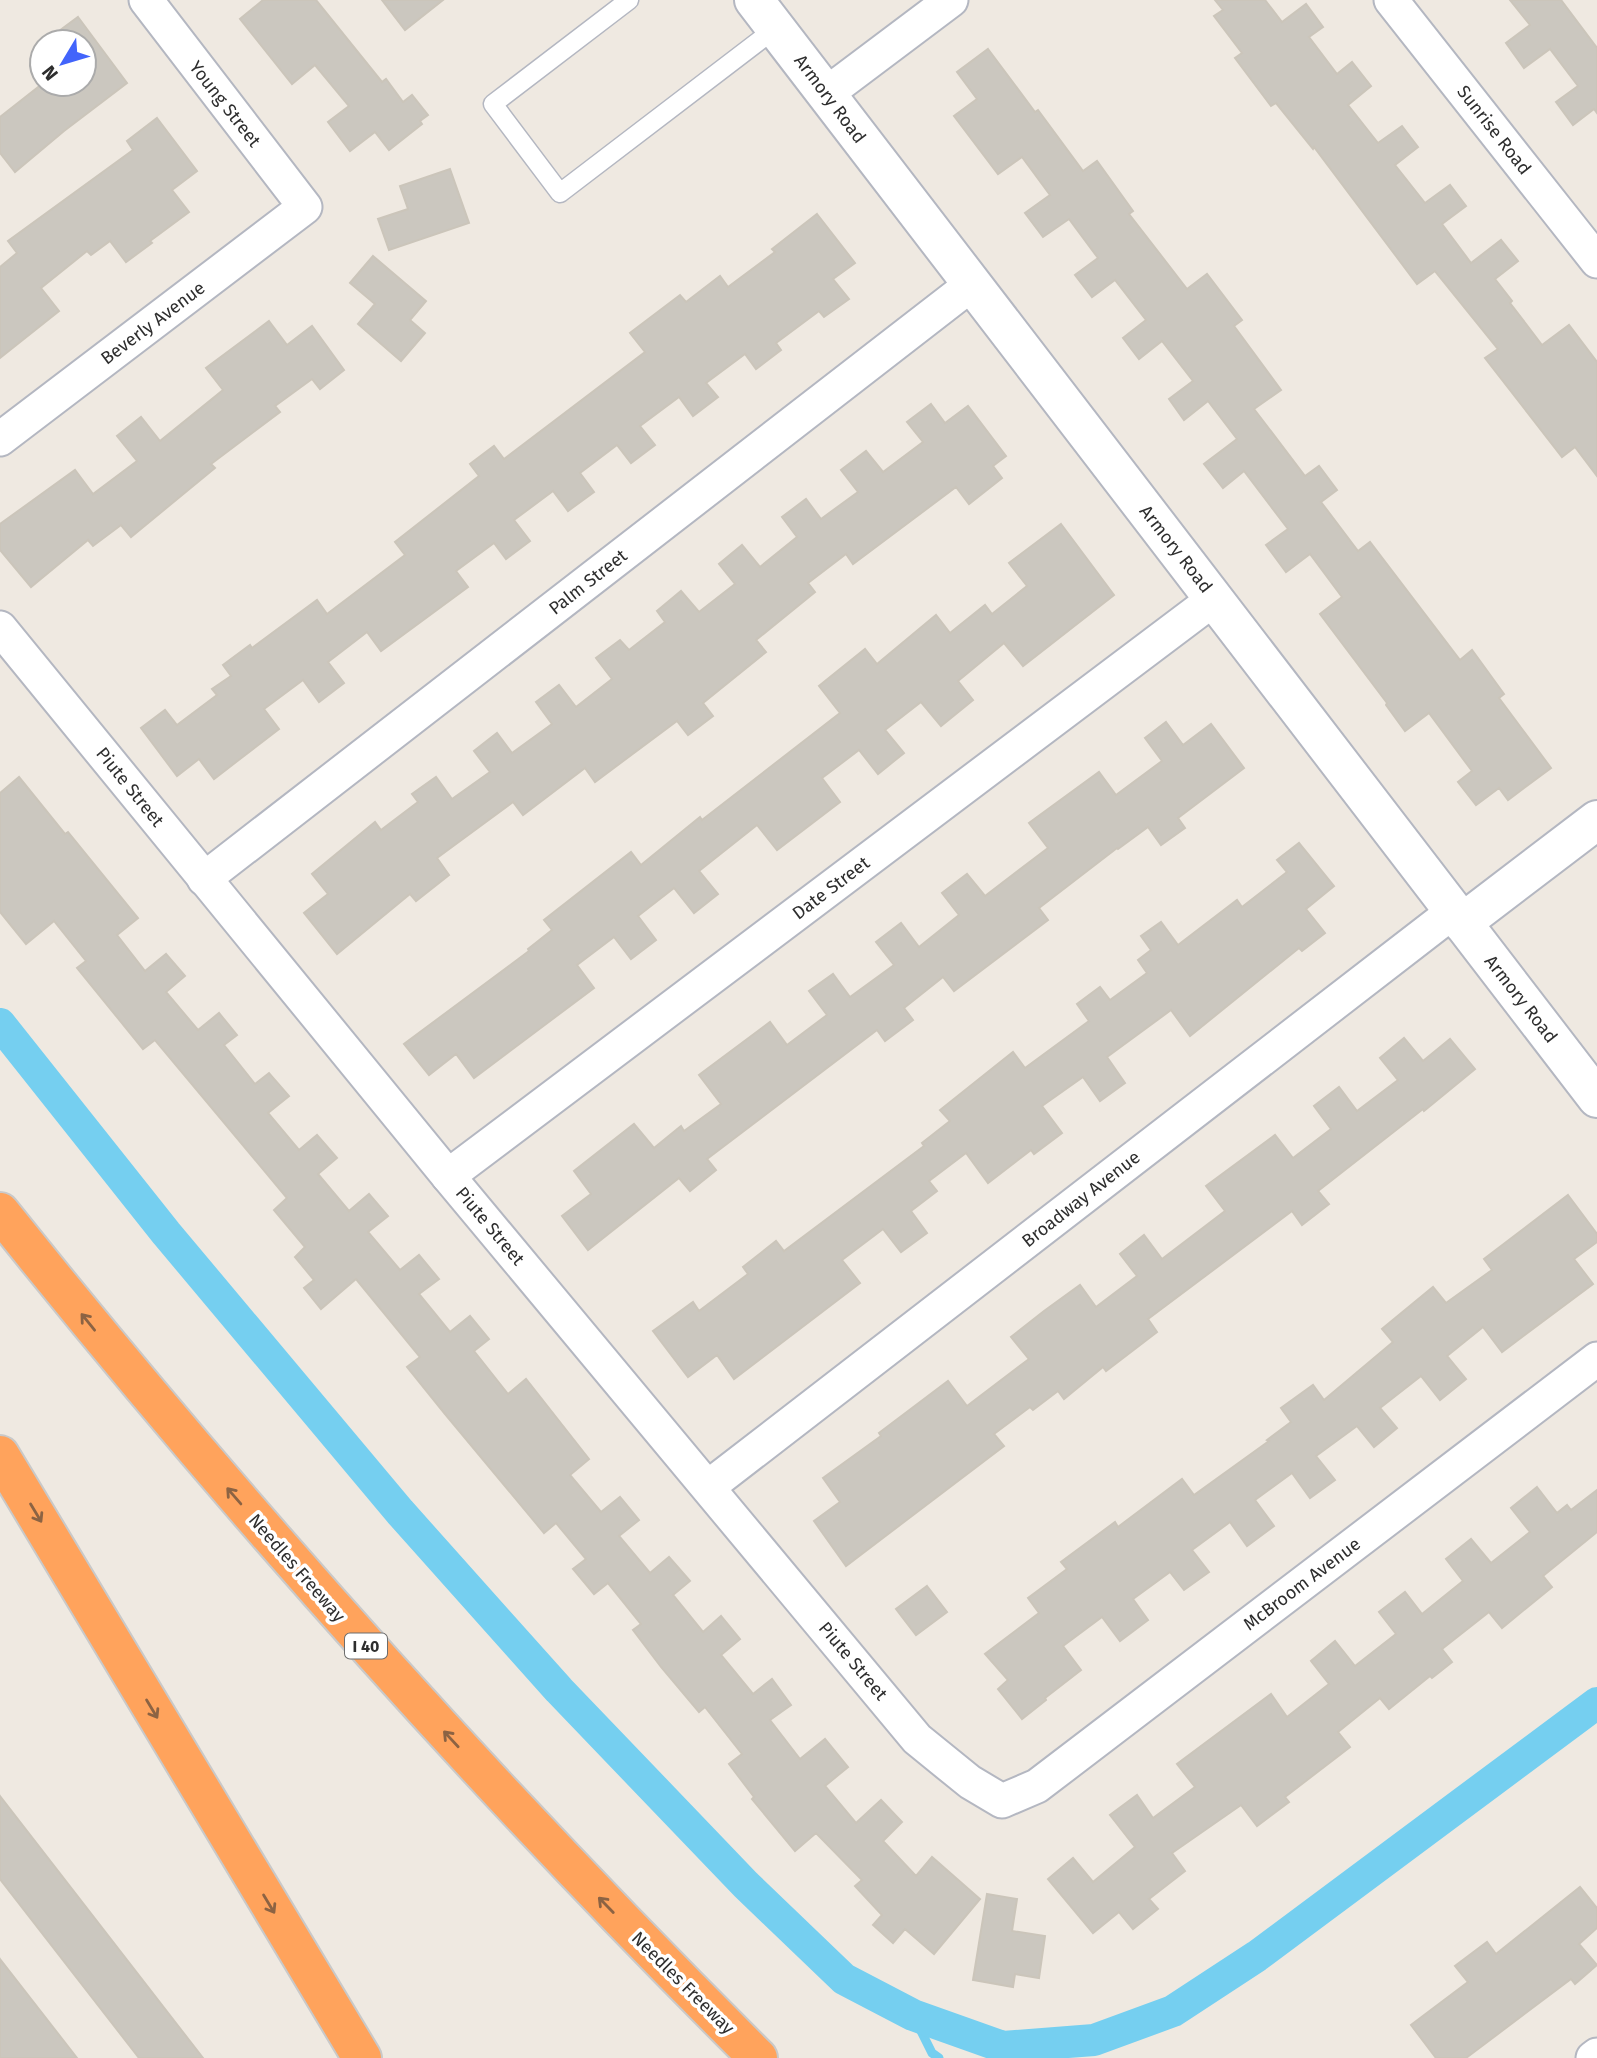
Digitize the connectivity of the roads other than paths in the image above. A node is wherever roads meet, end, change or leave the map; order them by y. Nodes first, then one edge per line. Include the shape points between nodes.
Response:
1 (146, 0) edge
2 (629, 0) edge
3 (951, 0) edge
4 (1391, 0) edge
5 (765, 14) edge
6 (826, 94) junction
7 (305, 208) joint
8 (1597, 261) edge
9 (972, 285) junction
10 (0, 439) edge
11 (1214, 599) junction
12 (0, 628) edge
13 (1597, 820) edge
14 (204, 879) junction
15 (1458, 917) junction
16 (1597, 1098) edge
17 (448, 1176) junction
18 (0, 1212) edge
19 (1597, 1359) edge
20 (0, 1455) edge
21 (708, 1487) junction
22 (1002, 1801) joint
23 (362, 2058) edge
24 (758, 2058) edge

1 - 7 street, Young Street
2 - 5 lane via 493,104 560,193
3 - 6 street
4 - 8 street, Sunrise Road
5 - 6 main road, Armory Road
6 - 9 main road, Armory Road
7 - 10 street, Beverly Avenue
9 - 11 main road, Armory Road
9 - 14 street, Palm Street
11 - 15 main road, Armory Road
11 - 17 street, Date Street
12 - 14 street, Piute Street
13 - 15 main road, Broadway Avenue
14 - 17 street, Piute Street
15 - 16 main road, Armory Road
15 - 21 street, Broadway Avenue
17 - 21 street, Piute Street
24 -> 18 highway, Needles Freeway / I 40 via 589,1887 384,1666 220,1480
19 - 22 street, McBroom Avenue via 1037,1786
20 -> 23 highway
21 - 22 street, Piute Street via 917,1738 970,1782

